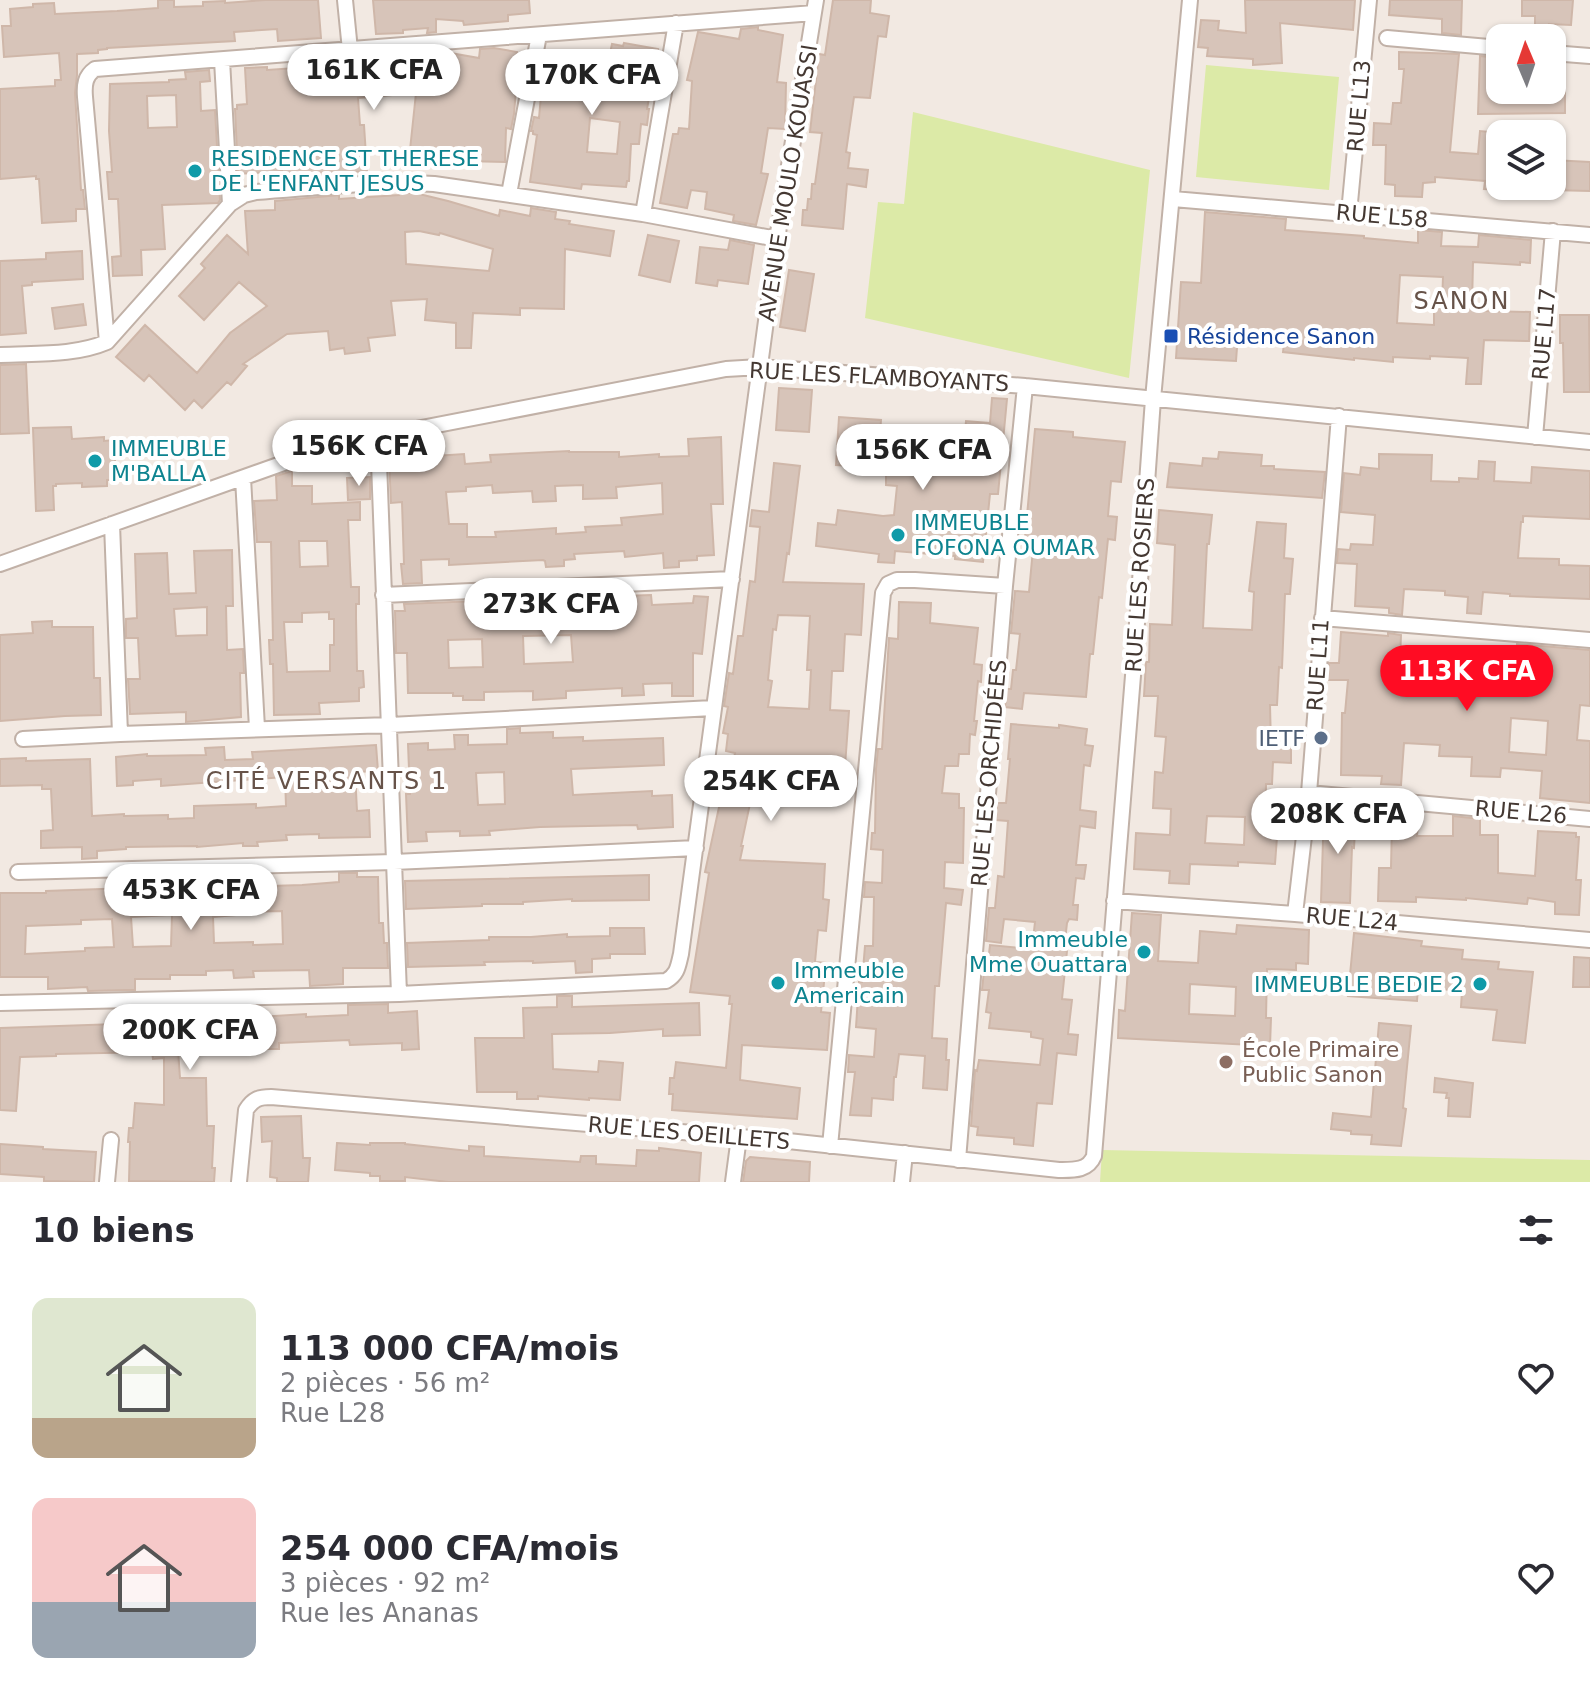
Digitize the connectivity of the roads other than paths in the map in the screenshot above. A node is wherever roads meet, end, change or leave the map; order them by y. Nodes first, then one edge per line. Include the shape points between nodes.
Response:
1 (345, 0) edge
2 (1190, 0) edge
3 (1369, 0) edge
4 (815, 6) edge
5 (676, 23) junction
6 (539, 35) junction
7 (1387, 38) dead end
8 (1486, 47) edge
9 (350, 50) junction
10 (1566, 54) edge
11 (1590, 56) edge
12 (222, 60) junction
13 (509, 194) junction
14 (1173, 199) junction
15 (230, 204) junction
16 (1349, 213) junction
17 (643, 214) junction
18 (1553, 231) junction
19 (1590, 235) edge
20 (777, 239) junction
21 (107, 342) junction
22 (0, 355) edge
23 (760, 367) junction
24 (1025, 386) junction
25 (1153, 399) junction
26 (1339, 416) junction
27 (378, 436) junction
28 (1535, 437) junction
29 (1590, 442) edge
30 (243, 478) junction
31 (112, 524) junction
32 (0, 564) edge
33 (732, 579) junction
34 (1005, 586) junction
35 (383, 595) junction
36 (1322, 618) junction
37 (1590, 640) edge
38 (713, 708) junction
39 (390, 725) junction
40 (257, 728) junction
41 (120, 734) junction
42 (23, 739) dead end
43 (1309, 793) junction
44 (1590, 819) edge
45 (696, 848) junction
46 (394, 862) junction
47 (18, 872) dead end
48 (1114, 901) junction
49 (1295, 914) junction
50 (1590, 940) edge
51 (399, 994) junction
52 (0, 1003) edge
53 (739, 1137) junction
54 (111, 1140) dead end
55 (830, 1146) junction
56 (1094, 1150) joint
57 (905, 1153) junction
58 (958, 1160) junction
59 (107, 1182) edge
60 (239, 1182) edge
61 (733, 1182) edge
62 (902, 1182) edge

1 - 9 street
2 - 14 street, RUE LES ROSIERS
3 - 16 street, RUE L13
4 - 5 street
4 - 20 street, AVENUE MOULO KOUASSI
5 - 6 street
5 - 17 street
6 - 9 street
6 - 13 street
7 - 8 street
9 - 12 street
10 - 11 street
12 - 15 street
12 - 21 street via 95,69 85,81
13 - 15 street via 405,182 256,192
13 - 17 street
14 - 16 street, RUE L58
14 - 25 street, RUE LES ROSIERS
15 - 21 street
16 - 18 street, RUE L58
17 - 20 street
18 - 19 street, RUE L58
18 - 28 street, RUE L17
20 - 23 street, AVENUE MOULO KOUASSI
21 - 22 street via 76,351
23 - 24 street, RUE LES FLAMBOYANTS
23 - 27 street, RUE LES FLAMBOYANTS via 688,375
23 - 33 street, AVENUE MOULO KOUASSI
24 - 25 street, RUE LES FLAMBOYANTS
24 - 34 street, RUE LES ORCHIDÉES
25 - 26 street, RUE LES FLAMBOYANTS
25 - 48 street, RUE LES ROSIERS
26 - 28 street, RUE LES FLAMBOYANTS
26 - 36 street, RUE L11
27 - 30 street, RUE LES FLAMBOYANTS
27 - 35 street
28 - 29 street, RUE LES FLAMBOYANTS
30 - 31 street, RUE LES FLAMBOYANTS
30 - 40 street
31 - 32 street, RUE LES FLAMBOYANTS
31 - 41 street
33 - 35 street
33 - 38 street, AVENUE MOULO KOUASSI
34 - 55 street via 897,580 883,593
34 - 58 street, RUE LES ORCHIDÉES
35 - 39 street
36 - 37 street
36 - 43 street, RUE L11
38 - 39 street
38 - 45 street, AVENUE MOULO KOUASSI
39 - 40 street
39 - 46 street
40 - 41 street
41 - 42 street
43 - 44 street, RUE L26
43 - 49 street, RUE L11
45 - 46 street
45 - 51 street, AVENUE MOULO KOUASSI via 677,971 666,981
46 - 47 street
46 - 51 street
48 - 49 street, RUE L24
48 - 56 street, RUE LES ROSIERS
49 - 50 street, RUE L24
51 - 52 street, AVENUE MOULO KOUASSI
53 - 55 street, RUE LES OEILLETS
53 - 60 street, RUE LES OEILLETS via 258,1098 246,1110
53 - 61 street
54 - 59 street
55 - 57 street, RUE LES OEILLETS
56 - 58 street, RUE LES OEILLETS via 1088,1165 1074,1170
57 - 58 street, RUE LES OEILLETS
57 - 62 street

